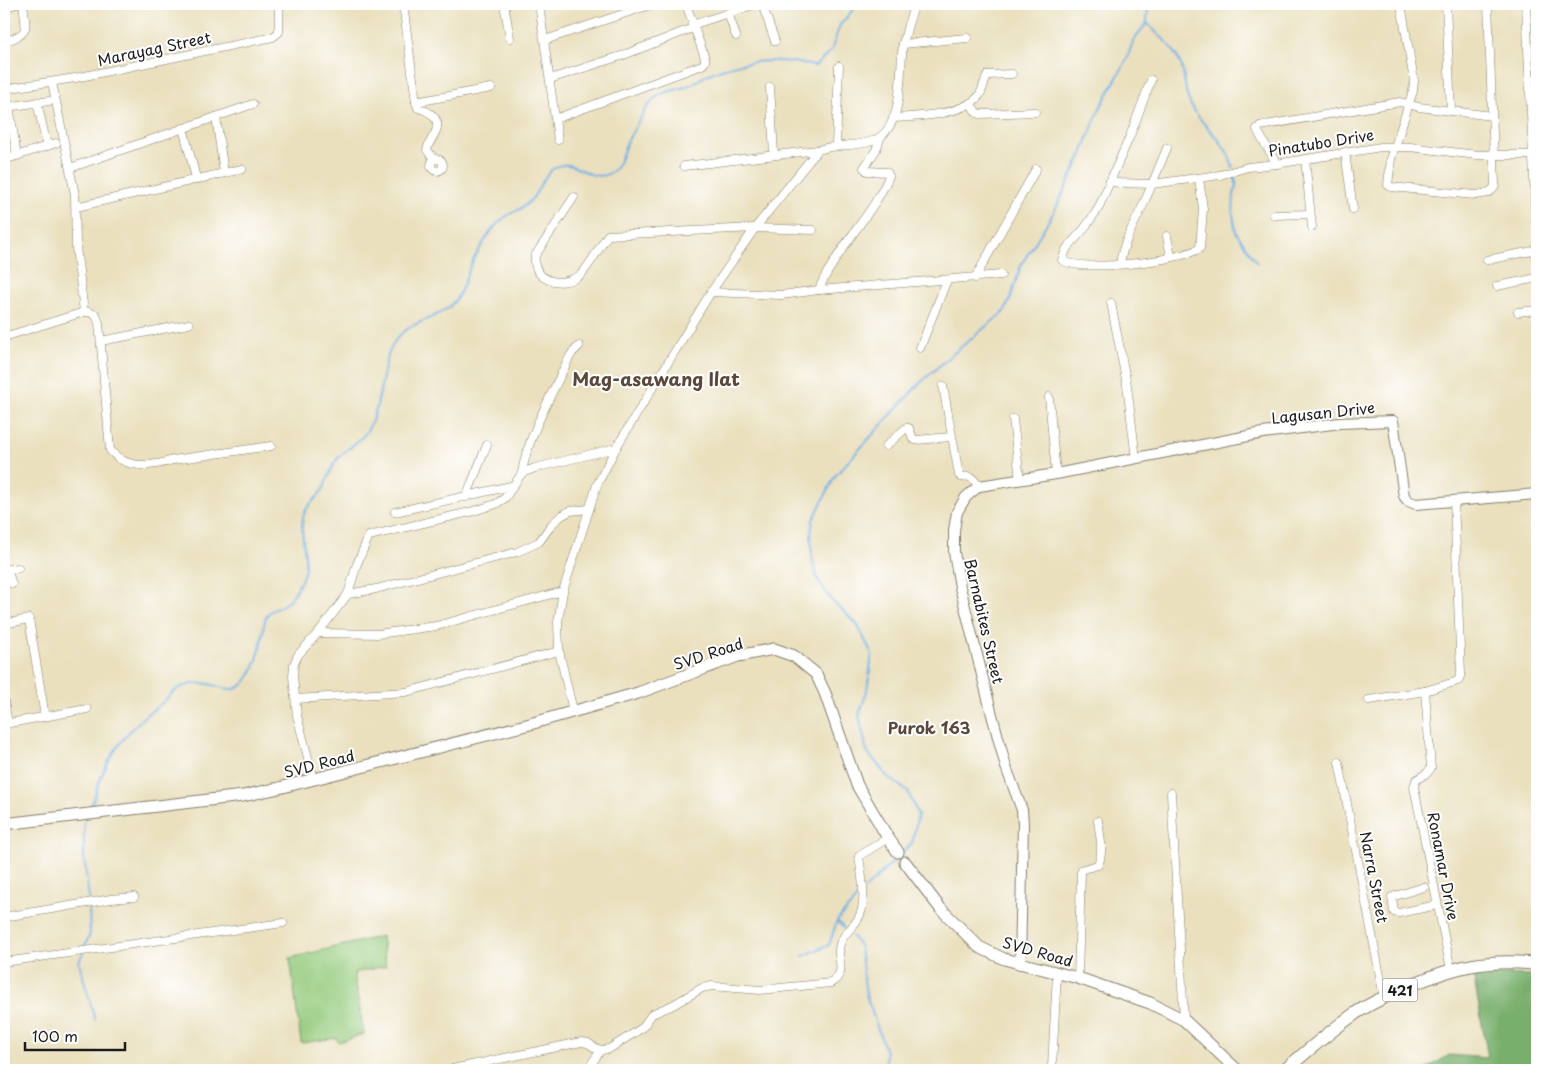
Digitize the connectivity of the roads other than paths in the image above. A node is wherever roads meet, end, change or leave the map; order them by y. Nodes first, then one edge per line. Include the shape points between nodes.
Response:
1 (16, 4) edge
2 (23, 4) edge
3 (279, 4) edge
4 (403, 4) edge
5 (504, 4) edge
6 (539, 4) edge
7 (653, 4) edge
8 (686, 4) edge
9 (756, 4) edge
10 (762, 4) edge
11 (915, 4) edge
12 (1400, 4) edge
13 (1446, 4) edge
14 (1488, 4) edge
15 (1526, 4) edge
16 (746, 5) edge
17 (4, 8) edge
18 (728, 13) junction
19 (693, 27) junction
20 (736, 36) dead end
21 (510, 38) dead end
22 (967, 38) dead end
23 (545, 40) junction
24 (775, 41) dead end
25 (4, 42) edge
26 (903, 44) junction
27 (839, 66) dead end
28 (1012, 74) dead end
29 (550, 79) junction
30 (1151, 80) dead end
31 (52, 82) junction
32 (770, 87) dead end
33 (491, 88) dead end
34 (4, 89) edge
35 (49, 101) dead end
36 (37, 102) junction
37 (416, 102) junction
38 (970, 103) junction
39 (253, 104) dead end
40 (1408, 104) junction
41 (6, 107) edge
42 (1451, 111) junction
43 (1035, 112) dead end
44 (1492, 116) junction
45 (216, 117) junction
46 (893, 118) junction
47 (555, 119) junction
48 (183, 128) junction
49 (881, 136) junction
50 (558, 140) dead end
51 (56, 143) dead end
52 (47, 146) junction
53 (836, 146) junction
54 (1395, 146) junction
55 (1167, 148) dead end
56 (818, 150) junction
57 (1345, 152) junction
58 (774, 155) junction
59 (1536, 155) edge
60 (17, 156) junction
61 (1494, 156) junction
62 (1305, 159) junction
63 (4, 160) edge
64 (434, 160) dead end
65 (1276, 164) junction
66 (684, 166) dead end
67 (70, 168) junction
68 (242, 169) dead end
69 (1036, 169) dead end
70 (224, 173) junction
71 (196, 178) junction
72 (1199, 178) junction
73 (1110, 181) junction
74 (1152, 184) junction
75 (574, 197) dead end
76 (76, 207) junction
77 (1353, 209) dead end
78 (1310, 214) junction
79 (1274, 215) dead end
80 (1536, 223) edge
81 (1312, 227) dead end
82 (755, 228) junction
83 (813, 230) dead end
84 (1167, 236) dead end
85 (1537, 250) edge
86 (1171, 258) junction
87 (1487, 260) dead end
88 (1120, 264) junction
89 (1001, 275) dead end
90 (975, 278) junction
91 (1537, 278) edge
92 (947, 280) junction
93 (1497, 286) dead end
94 (819, 290) junction
95 (711, 292) junction
96 (1111, 302) dead end
97 (1537, 310) edge
98 (84, 312) junction
99 (1518, 312) dead end
100 (189, 324) dead end
101 (4, 337) edge
102 (101, 341) junction
103 (579, 346) dead end
104 (920, 348) dead end
105 (943, 386) dead end
106 (1049, 397) dead end
107 (1013, 419) dead end
108 (951, 437) junction
109 (487, 445) dead end
110 (272, 446) dead end
111 (886, 446) dead end
112 (616, 448) junction
113 (1136, 459) junction
114 (522, 473) junction
115 (1056, 474) junction
116 (1020, 480) junction
117 (511, 486) junction
118 (979, 486) junction
119 (1537, 494) edge
120 (466, 497) junction
121 (1454, 500) junction
122 (589, 509) junction
123 (394, 512) dead end
124 (18, 568) dead end
125 (6, 569) edge
126 (12, 584) dead end
127 (563, 590) junction
128 (348, 594) junction
129 (4, 624) edge
130 (318, 633) junction
131 (559, 651) junction
132 (1425, 691) junction
133 (296, 699) junction
134 (1368, 700) dead end
135 (4, 701) edge
136 (87, 709) dead end
137 (573, 711) junction
138 (45, 717) junction
139 (6, 724) edge
140 (1339, 762) dead end
141 (314, 780) junction
142 (1171, 793) dead end
143 (1098, 821) dead end
144 (4, 824) edge
145 (888, 838) junction
146 (1424, 887) dead end
147 (134, 898) dead end
148 (1437, 905) junction
149 (4, 917) edge
150 (283, 923) dead end
151 (4, 962) edge
152 (1020, 964) junction
153 (1537, 964) edge
154 (1451, 970) junction
155 (1056, 972) junction
156 (1078, 978) junction
157 (1384, 997) junction
158 (1184, 1020) junction
159 (601, 1050) junction
160 (1052, 1067) dead end
161 (448, 1070) edge
162 (586, 1070) edge
163 (1237, 1070) edge
164 (1284, 1070) edge

1 - 17 street
2 - 25 street via 25,32
3 - 31 street, Marayag Street via 279,32 273,37
4 - 37 street
5 - 21 street
6 - 23 street
7 - 23 street
8 - 19 street
9 - 16 street
10 - 24 street
11 - 26 street
12 - 40 street via 1414,81
13 - 42 street
14 - 44 street
15 - 59 street
16 - 18 street
18 - 19 street
18 - 20 street
19 - 29 street via 621,56
19 - 47 street via 705,58 702,65
22 - 26 street
23 - 29 street
26 - 46 street via 901,85
27 - 53 street
28 - 38 street via 988,74 979,95
29 - 47 street
30 - 73 street
31 - 34 street, Marayag Street
31 - 67 street
32 - 58 street
33 - 37 street
35 - 36 street
36 - 41 street
36 - 52 street
37 - 64 street via 418,108 432,114 436,120 436,130 428,150
38 - 43 street via 980,114
38 - 46 street via 948,111
39 - 45 street
40 - 42 street
40 - 54 street
40 - 65 street via 1391,103 1260,126 1257,129 1260,138
41 - 60 street
42 - 44 street
44 - 61 street
45 - 48 street
45 - 70 street
46 - 49 street
47 - 50 street
48 - 67 street
48 - 71 street
49 - 53 street
49 - 94 street via 864,168 887,172 890,176 865,219 821,282
51 - 52 street
52 - 60 street
53 - 56 street
54 - 57 street, Pinatubo Drive
54 - 61 street, Pinatubo Drive
54 - 61 street via 1388,185 1460,195 1493,191
55 - 74 street
56 - 58 street
56 - 82 street
57 - 62 street, Pinatubo Drive
57 - 77 street
58 - 66 street
59 - 61 street, Pinatubo Drive
59 - 80 street
60 - 63 street
62 - 65 street, Pinatubo Drive
62 - 78 street
65 - 72 street, Pinatubo Drive
67 - 76 street
68 - 70 street
69 - 90 street
70 - 71 street
71 - 76 street
72 - 74 street, Pinatubo Drive
72 - 86 street via 1203,209 1200,248
73 - 74 street, Pinatubo Drive
73 - 88 street via 1092,219 1067,248 1062,260 1077,264
74 - 88 street via 1127,238
75 - 82 street via 535,256 536,270 543,279 567,281 580,276 608,235
76 - 98 street via 76,247
78 - 79 street
78 - 81 street
82 - 83 street
82 - 95 street
84 - 86 street
85 - 87 street
86 - 88 street
89 - 90 street
90 - 92 street
91 - 93 street
92 - 94 street
92 - 104 street
94 - 95 street via 781,295
95 - 112 street
96 - 113 street via 1127,385
97 - 99 street
98 - 101 street
98 - 102 street via 96,314
100 - 102 street
102 - 110 street via 110,450 117,459 140,466 159,465 173,460
103 - 114 street via 568,360 545,410 523,462
105 - 108 street
106 - 115 street
107 - 116 street
108 - 111 street via 916,440 906,428
108 - 118 street via 959,475 973,477
109 - 120 street
112 - 114 street
112 - 122 street
113 - 115 street
113 - 121 street, Lagusan Drive via 1263,433 1393,420 1404,496 1408,502
114 - 117 street
115 - 116 street
116 - 118 street
117 - 120 street
117 - 128 street via 505,498 496,504 369,536
118 - 152 street, Barnabites Street via 966,497 957,512 954,552 990,710 1022,810
119 - 121 street, Lagusan Drive
120 - 123 street
121 - 132 street via 1461,674 1458,682
122 - 127 street
122 - 128 street via 561,516 539,542 517,552
124 - 125 street
125 - 126 street
127 - 130 street via 436,626 378,634
127 - 131 street via 558,622
128 - 130 street
129 - 138 street via 30,619
130 - 133 street via 294,664
131 - 133 street via 406,692
131 - 137 street
132 - 134 street
132 - 148 street, Ronamar Drive via 1431,768 1416,780 1414,787
133 - 141 street via 297,716
135 - 139 street
136 - 138 street
137 - 141 main road, SVD Road
137 - 145 main road, SVD Road via 638,693 738,656 774,649 794,656 816,674 857,785
138 - 139 street
140 - 157 street, Narra Street
141 - 144 main road, SVD Road via 243,796
142 - 158 street
143 - 156 street via 1100,862 1081,872
145 - 152 main road, SVD Road via 940,908 979,947
145 - 159 street via 860,856 862,908 860,916 841,940 841,972 838,978 831,983 760,990 702,988 652,1014 629,1038
146 - 148 street via 1392,897 1394,912
147 - 149 street
148 - 154 street, Ronamar Drive
150 - 151 street
152 - 155 main road, SVD Road
153 - 154 main road, 421 via 1484,963
154 - 157 main road, 421
155 - 156 main road, SVD Road
155 - 160 street
156 - 158 main road, SVD Road via 1150,1003
157 - 164 main road, 421 via 1354,1014
158 - 163 main road, SVD Road
159 - 161 street via 581,1042
159 - 162 street

